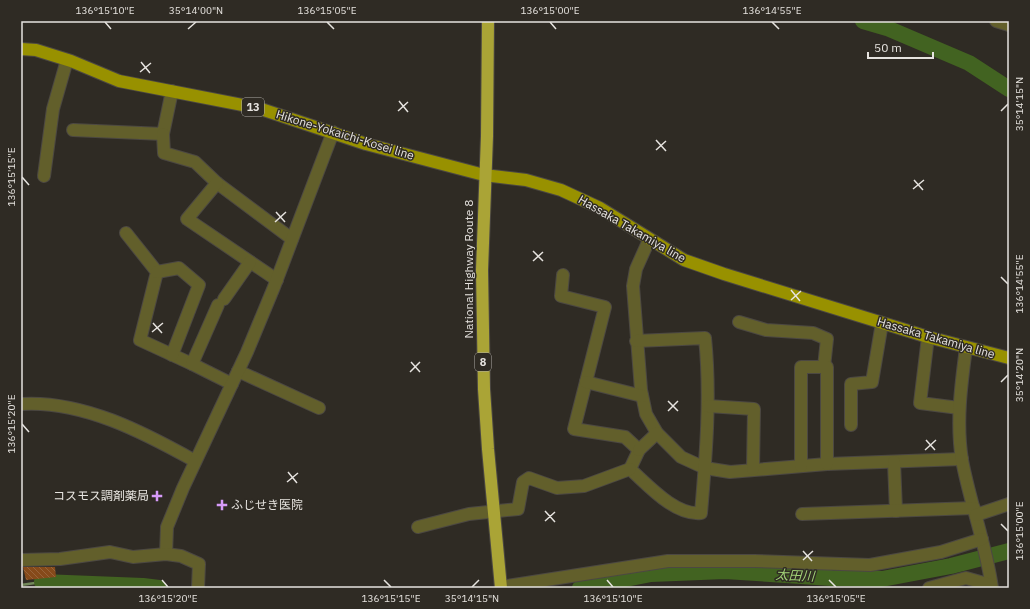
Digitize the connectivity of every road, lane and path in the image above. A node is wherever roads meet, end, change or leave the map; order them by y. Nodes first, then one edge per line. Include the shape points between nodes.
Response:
1 (488, 21) edge
2 (996, 21) edge
3 (1009, 25) edge
4 (21, 49) edge
5 (66, 60) junction
6 (172, 91) junction
7 (73, 130) dead end
8 (333, 132) junction
9 (163, 134) junction
10 (484, 175) junction
11 (44, 176) dead end
12 (217, 183) junction
13 (126, 233) dead end
14 (292, 239) junction
15 (649, 240) junction
16 (250, 262) junction
17 (157, 272) junction
18 (564, 275) dead end
19 (277, 280) junction
20 (739, 322) dead end
21 (882, 323) junction
22 (928, 337) junction
23 (636, 341) junction
24 (966, 348) junction
25 (172, 355) junction
26 (1009, 358) edge
27 (192, 364) junction
28 (824, 367) junction
29 (238, 370) junction
30 (586, 382) junction
31 (232, 384) junction
32 (642, 396) junction
33 (21, 404) edge
34 (708, 406) junction
35 (319, 408) dead end
36 (958, 408) junction
37 (851, 425) dead end
38 (657, 433) junction
39 (639, 450) junction
40 (962, 459) junction
41 (195, 461) junction
42 (894, 462) junction
43 (827, 464) junction
44 (801, 466) junction
45 (705, 468) junction
46 (630, 469) junction
47 (752, 469) junction
48 (1009, 504) edge
49 (493, 511) junction
50 (896, 511) junction
51 (975, 511) junction
52 (802, 514) dead end
53 (418, 527) dead end
54 (983, 541) junction
55 (166, 554) junction
56 (21, 560) edge
57 (198, 586) edge
58 (992, 586) edge
59 (501, 588) edge
60 (929, 588) edge

1 - 10 highway, National Highway Route 8 / 8
2 - 3 street
4 - 5 main road, Hikone-Yokaichi-Kosei line / 13 via 36,50
5 - 6 main road, Hikone-Yokaichi-Kosei line / 13 via 119,81
5 - 11 street via 54,109
6 - 8 main road, Hikone-Yokaichi-Kosei line / 13 via 258,108
6 - 9 street
7 - 9 street
8 - 10 main road, Hikone-Yokaichi-Kosei line / 13 via 366,144
8 - 14 street
9 - 12 street via 164,153 195,162
10 - 15 main road, Hassaka Takamiya line via 526,180 561,190 600,208
10 - 49 highway, National Highway Route 8 / 8 via 484,389
12 - 14 street
12 - 16 street via 187,219
13 - 17 street
14 - 19 street
15 - 21 main road, Hassaka Takamiya line via 684,260 711,270
15 - 23 street via 636,270 633,286
16 - 19 street
16 - 27 street via 221,302
17 - 25 street via 140,340
17 - 25 street via 179,268 199,286
18 - 30 street via 561,296 605,307
19 - 29 street
20 - 28 street via 766,330 813,334 827,339
21 - 22 main road, Hassaka Takamiya line
21 - 37 street via 872,382 851,384
22 - 24 main road, Hassaka Takamiya line
22 - 36 street via 920,403
23 - 32 street
23 - 34 street via 705,338 709,376
24 - 26 main road, Hassaka Takamiya line
24 - 36 street
25 - 27 street
27 - 31 street
28 - 43 street via 827,367
28 - 44 street via 801,367
29 - 31 street
29 - 35 street
30 - 32 street
30 - 39 street via 574,429 625,438
31 - 41 street
32 - 38 street via 646,414
33 - 41 street via 53,404 99,417 166,445
34 - 45 street
34 - 47 street via 754,409
36 - 40 street
38 - 39 street
38 - 45 street via 682,457
39 - 46 street
40 - 42 street
40 - 51 street
41 - 55 street via 167,527
42 - 43 street
42 - 50 street
43 - 44 street
44 - 47 street
45 - 46 street via 701,513 692,514 676,508
45 - 47 street via 730,472
46 - 49 street via 578,486 557,488 529,478 523,482 518,509
48 - 51 street
49 - 53 street via 469,514
49 - 59 highway, National Highway Route 8 / 8
50 - 51 street
50 - 52 street
51 - 54 street
54 - 58 street
54 - 59 street via 941,552 870,565 668,561
55 - 56 street via 133,557 110,552 60,559
55 - 57 street via 181,556 199,564
58 - 60 street via 966,578

